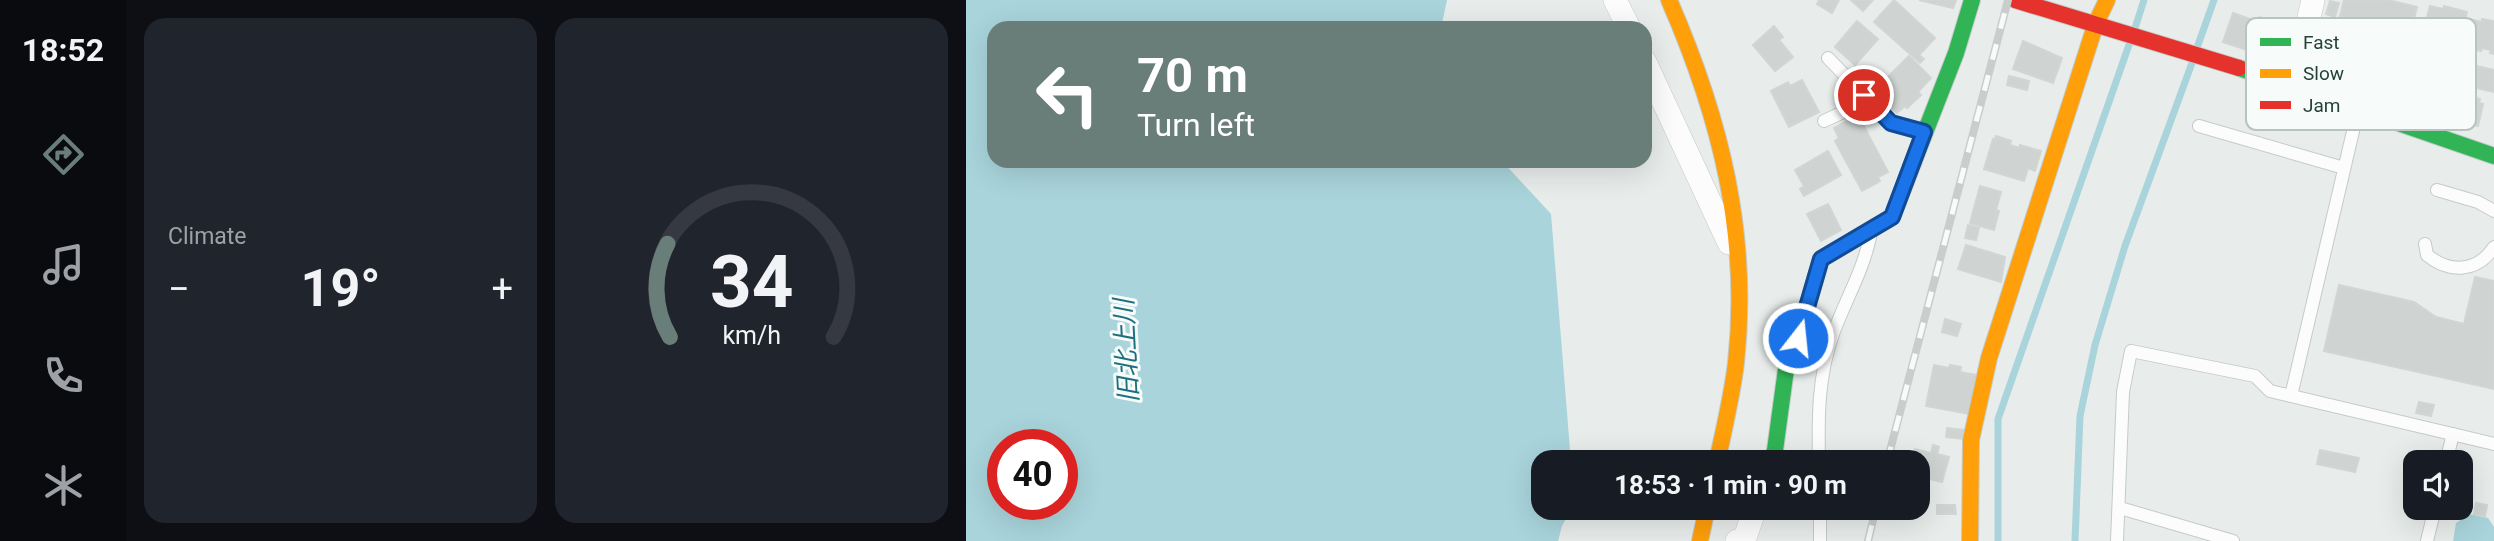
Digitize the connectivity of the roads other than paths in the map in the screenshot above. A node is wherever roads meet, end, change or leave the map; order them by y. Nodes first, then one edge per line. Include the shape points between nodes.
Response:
1 (1615, 0) edge
2 (1669, 0) edge
3 (1972, 0) edge
4 (2015, 0) edge
5 (2107, 0) edge
6 (2313, 0) edge
7 (2309, 18) edge
8 (1626, 21) edge
9 (2096, 23) junction
10 (1828, 58) dead end
11 (2246, 71) edge
12 (1652, 76) edge
13 (1864, 95) junction
14 (1824, 121) dead end
15 (2199, 126) dead end
16 (2353, 130) edge
17 (2417, 130) edge
18 (1924, 132) junction
19 (2494, 156) edge
20 (2344, 168) junction
21 (2437, 190) dead end
22 (2494, 211) edge
23 (1871, 230) junction
24 (2425, 244) dead end
25 (2494, 247) edge
26 (1737, 262) junction
27 (2291, 396) junction
28 (2453, 434) junction
29 (2494, 444) edge
30 (1719, 450) edge
31 (1775, 450) edge
32 (1819, 450) edge
33 (2449, 450) edge
34 (2120, 508) junction
35 (1704, 520) edge
36 (1751, 520) edge
37 (1820, 520) edge
38 (2432, 520) edge
39 (1700, 541) edge
40 (1737, 541) edge
41 (1820, 541) edge
42 (1970, 541) edge
43 (2117, 541) edge
44 (2233, 541) edge
45 (2427, 541) edge

1 - 8 street
2 - 26 street via 1711,106 1726,171
3 - 18 street
4 - 9 street
5 - 9 street
6 - 7 street
9 - 11 street
9 - 42 street via 1989,358 1971,440
10 - 13 lane
12 - 26 street
13 - 14 lane via 1852,108
13 - 18 lane via 1891,123
15 - 20 lane
16 - 20 lane
17 - 19 street
18 - 23 street via 1892,217
20 - 27 lane
21 - 22 lane
23 - 31 street via 1821,259 1786,369
23 - 32 lane via 1866,256 1821,377
24 - 25 lane via 2427,255 2438,264 2456,269 2471,267
26 - 30 street via 1737,352
27 - 28 lane
27 - 34 lane via 2270,391 2255,376 2131,351 2123,392
28 - 29 lane
28 - 33 lane
34 - 43 lane
34 - 44 lane
35 - 39 street
36 - 40 street via 1745,538
37 - 41 lane
38 - 45 lane

